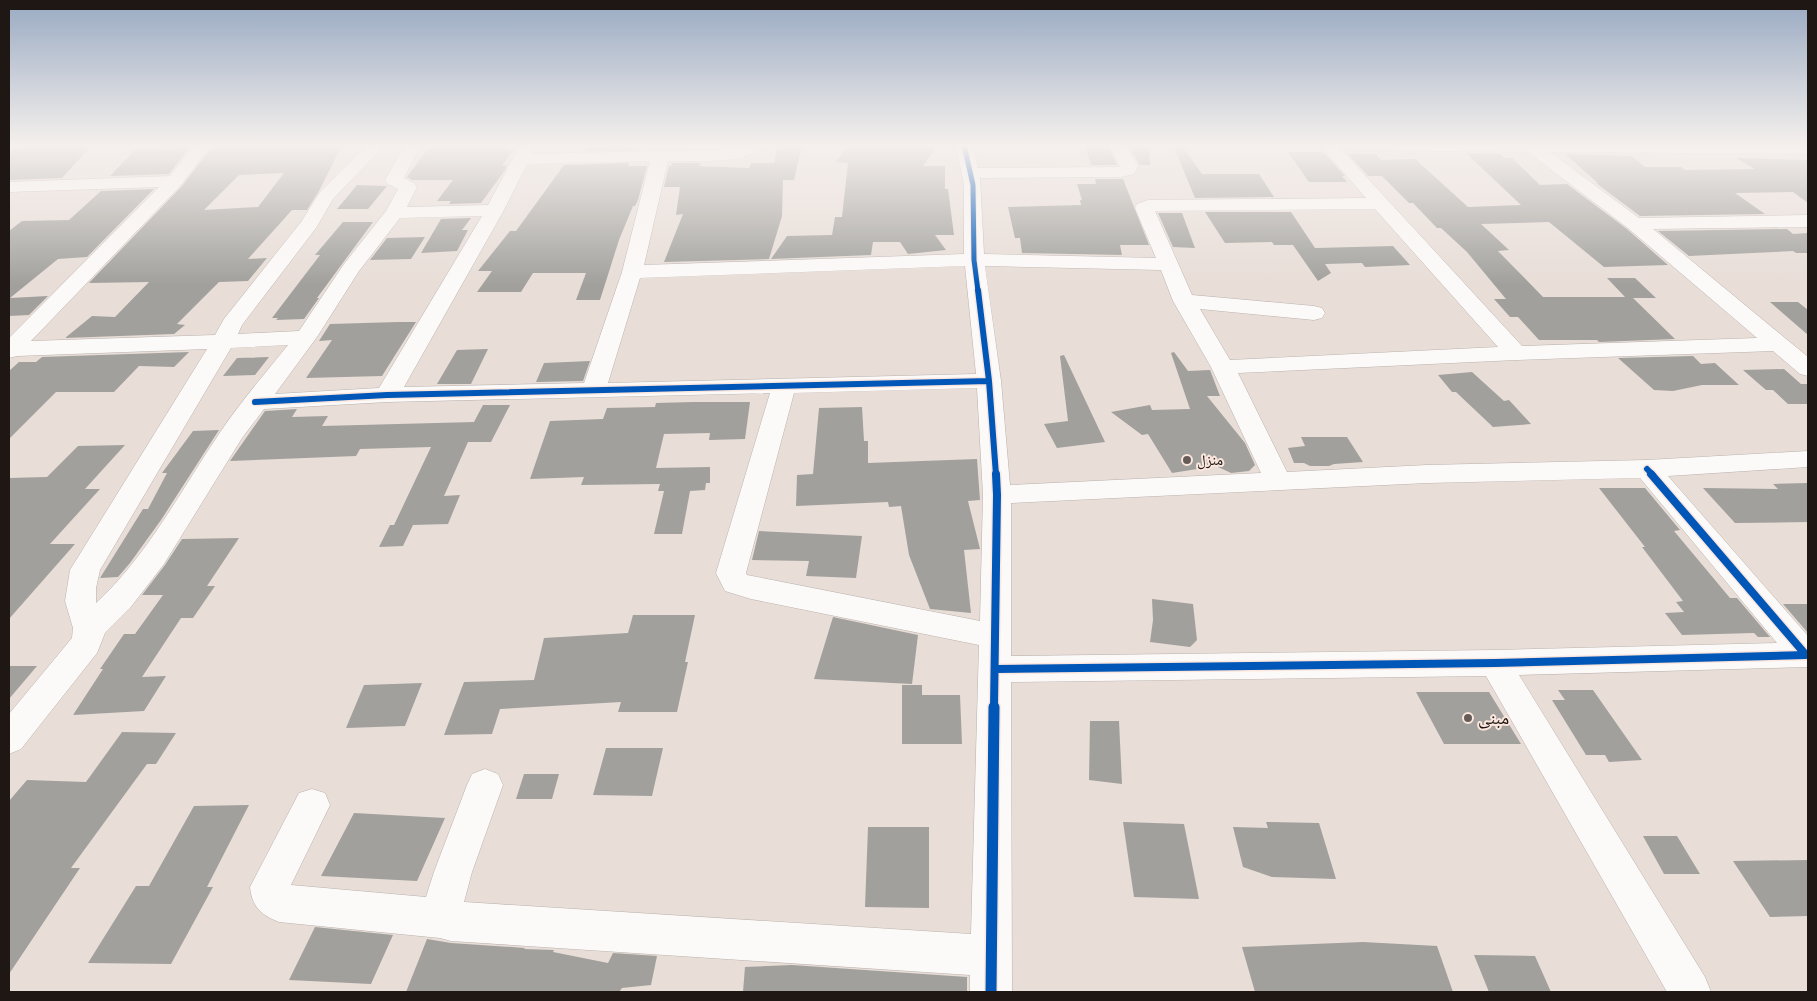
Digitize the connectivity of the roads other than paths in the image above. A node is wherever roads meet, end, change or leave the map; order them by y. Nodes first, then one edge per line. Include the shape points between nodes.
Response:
1 (165, 192) edge
2 (330, 192) edge
3 (406, 192) edge
4 (504, 192) edge
5 (652, 192) edge
6 (973, 192) edge
7 (1370, 192) edge
8 (1592, 192) edge
9 (1380, 203) junction
10 (495, 210) junction
11 (395, 214) junction
12 (1808, 221) edge
13 (1635, 224) junction
14 (974, 260) junction
15 (1169, 264) junction
16 (632, 272) junction
17 (1184, 301) junction
18 (1314, 313) dead end
19 (306, 337) junction
20 (222, 342) junction
21 (1778, 344) junction
22 (10, 350) edge
23 (1516, 353) junction
24 (1223, 367) junction
25 (1808, 368) edge
26 (989, 381) junction
27 (784, 387) junction
28 (593, 391) junction
29 (387, 395) junction
30 (255, 402) junction
31 (1808, 460) edge
32 (1647, 469) junction
33 (1278, 481) junction
34 (997, 495) junction
35 (90, 628) junction
36 (996, 636) junction
37 (1807, 656) edge
38 (1495, 663) junction
39 (996, 669) junction
40 (9, 739) edge
41 (485, 785) dead end
42 (312, 805) dead end
43 (440, 918) junction
44 (992, 974) edge
45 (1690, 992) edge

1 - 22 street
2 - 20 street
3 - 11 street
4 - 10 street
5 - 16 street
6 - 14 street
7 - 9 street
8 - 13 street
9 - 15 street via 1148,206 1144,208
9 - 23 street
10 - 11 street
10 - 29 street
11 - 19 street via 351,268
12 - 13 street
13 - 21 street
14 - 15 street
14 - 16 street
14 - 26 street
15 - 17 street
16 - 28 street
17 - 18 street
17 - 24 street
19 - 20 street
19 - 30 street
20 - 22 street
20 - 35 street via 85,570 80,589 82,608
21 - 23 street
21 - 25 street
23 - 24 street
24 - 33 street
26 - 27 street
26 - 34 street
27 - 28 street
27 - 36 street via 732,573 736,583
28 - 29 street
29 - 30 street
30 - 35 street via 154,557 119,600
31 - 32 street
32 - 33 street
32 - 37 street
33 - 34 street
34 - 36 street
35 - 40 street via 90,636 80,654
36 - 39 street
37 - 38 street
38 - 39 street
38 - 45 street
39 - 44 street
41 - 43 street
42 - 43 street via 270,888 271,896 279,903
43 - 44 street

